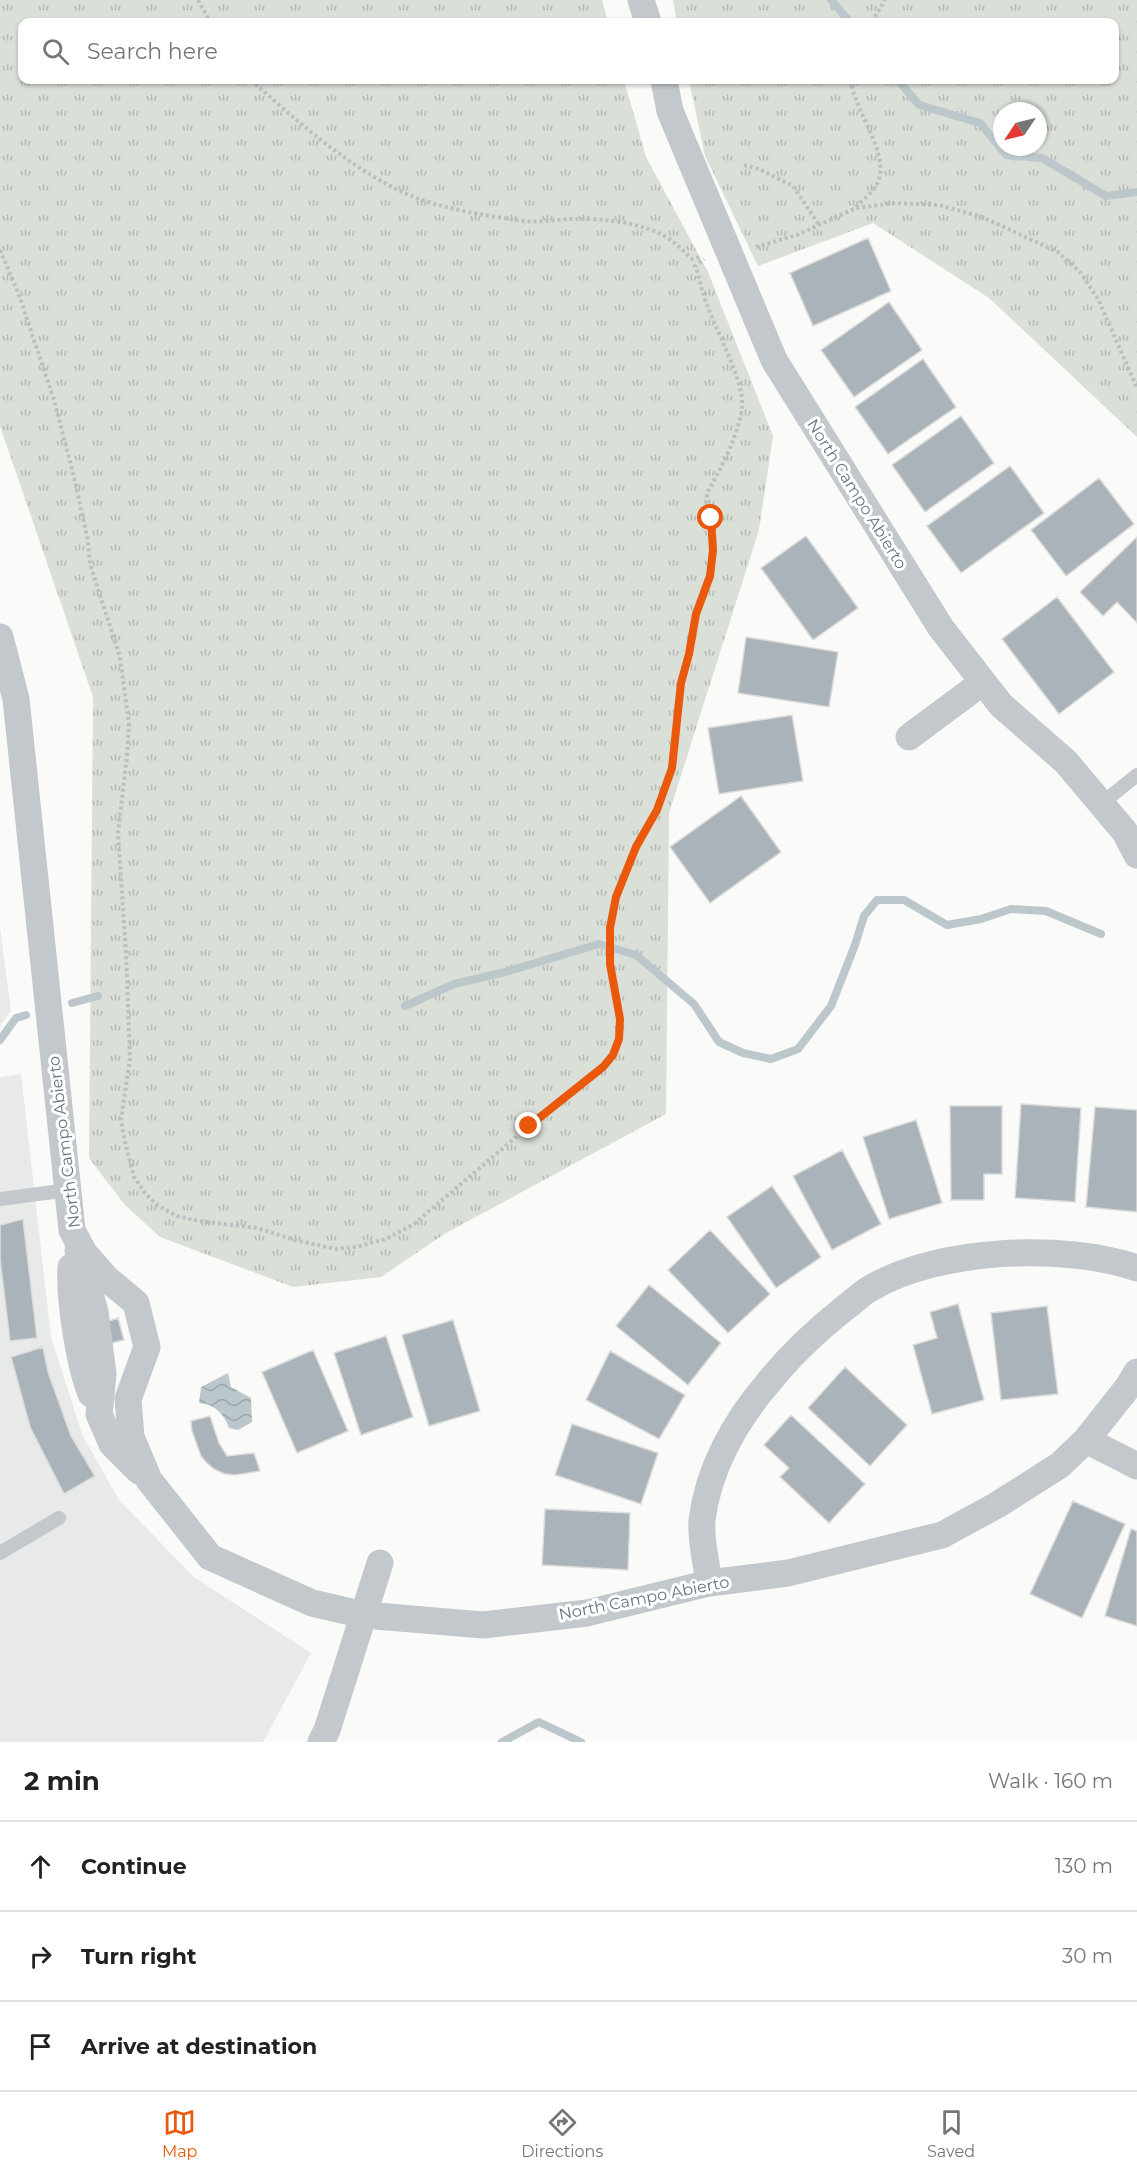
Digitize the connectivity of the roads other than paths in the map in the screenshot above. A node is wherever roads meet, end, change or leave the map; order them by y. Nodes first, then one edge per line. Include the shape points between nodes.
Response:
1 (641, 0) edge
2 (647, 18) edge
3 (665, 84) edge
4 (0, 637) edge
5 (983, 682) junction
6 (909, 737) dead end
7 (1137, 775) edge
8 (1101, 804) junction
9 (1137, 855) edge
10 (68, 1190) junction
11 (0, 1199) edge
12 (72, 1230) junction
13 (1137, 1268) edge
14 (1137, 1372) edge
15 (1086, 1440) junction
16 (1137, 1466) edge
17 (149, 1480) junction
18 (59, 1518) dead end
19 (0, 1553) edge
20 (380, 1563) dead end
21 (709, 1584) junction
22 (364, 1615) junction
23 (321, 1742) edge

1 - 2 street
3 - 5 street, North Campo Abierto via 670,111 774,360 941,628
4 - 10 street, North Campo Abierto via 16,699
5 - 6 street
5 - 8 street, North Campo Abierto via 1001,705 1066,762
7 - 8 lane
8 - 9 street, North Campo Abierto via 1125,832
10 - 11 lane
10 - 12 street, North Campo Abierto
12 - 17 street via 95,1312 103,1374 99,1414 112,1444
12 - 17 street, North Campo Abierto via 84,1253 136,1303 147,1347 128,1399 131,1437
13 - 21 street via 1052,1252 992,1255 946,1261 871,1288 818,1329 782,1365 729,1439 710,1484 702,1522
14 - 15 street, North Campo Abierto
15 - 16 street
15 - 21 street, North Campo Abierto via 1060,1465 942,1534 788,1574
17 - 22 street, North Campo Abierto via 210,1557 312,1604
18 - 19 lane
20 - 22 street
21 - 22 street, North Campo Abierto via 587,1613 483,1625
22 - 23 street

